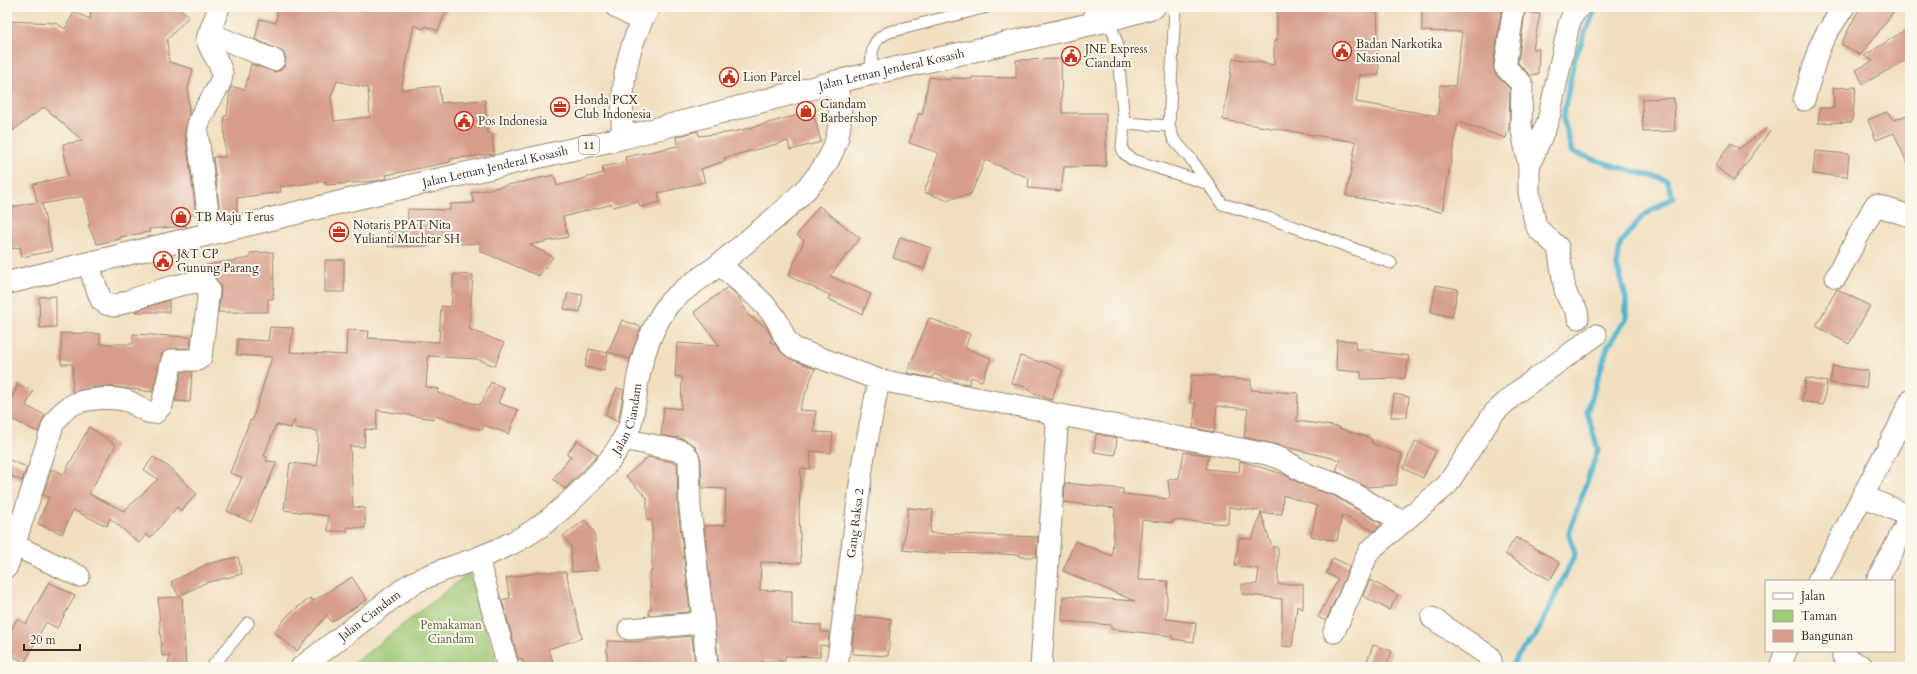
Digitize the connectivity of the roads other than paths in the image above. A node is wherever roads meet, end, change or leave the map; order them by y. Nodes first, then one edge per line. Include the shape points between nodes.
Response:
1 (219, 7) edge
2 (987, 7) edge
3 (1154, 7) edge
4 (1174, 7) edge
5 (1514, 7) edge
6 (1579, 7) edge
7 (1844, 7) edge
8 (632, 11) edge
9 (1100, 16) edge
10 (209, 33) junction
11 (274, 60) dead end
12 (870, 74) junction
13 (835, 82) junction
14 (1804, 100) dead end
15 (1124, 123) junction
16 (1168, 126) junction
17 (622, 138) junction
18 (1529, 166) junction
19 (1209, 184) junction
20 (1910, 216) edge
21 (211, 233) junction
22 (1391, 263) dead end
23 (88, 264) junction
24 (719, 264) junction
25 (1836, 277) dead end
26 (15, 281) edge
27 (1578, 318) dead end
28 (1596, 336) dead end
29 (879, 380) junction
30 (1910, 401) edge
31 (1050, 413) junction
32 (623, 439) junction
33 (1870, 499) dead end
34 (1910, 516) edge
35 (1402, 522) junction
36 (14, 545) junction
37 (478, 558) junction
38 (7, 567) edge
39 (78, 576) dead end
40 (1819, 580) edge
41 (1878, 580) edge
42 (1432, 618) dead end
43 (703, 620) junction
44 (248, 622) dead end
45 (629, 629) dead end
46 (1334, 632) dead end
47 (1786, 652) edge
48 (1842, 658) edge
49 (212, 667) edge
50 (302, 667) edge
51 (508, 667) edge
52 (707, 667) edge
53 (837, 667) edge
54 (1041, 667) edge
55 (1489, 667) edge
56 (1780, 667) edge
57 (1863, 667) edge

1 - 10 street
2 - 12 lane via 881,36 873,45
3 - 9 main road, Jalan Letnan Jenderal Kosasih / 11
4 - 16 lane
5 - 18 street via 1505,67 1522,84 1521,126
6 - 18 street via 1569,24 1548,121
7 - 14 street via 1819,48
8 - 17 street via 622,89
9 - 12 main road, Jalan Letnan Jenderal Kosasih / 11
9 - 15 lane via 1117,42
10 - 11 street
10 - 21 street via 208,44 222,73 219,84 199,119 196,131
12 - 13 main road, Jalan Letnan Jenderal Kosasih / 11
13 - 17 main road, Jalan Letnan Jenderal Kosasih / 11
13 - 24 main road, Jalan Ciandam via 840,95 840,128 827,164 800,196
15 - 16 lane
15 - 19 lane via 1122,148 1128,157
16 - 19 lane via 1174,140
17 - 21 main road, Jalan Letnan Jenderal Kosasih / 11
18 - 27 street via 1529,192 1535,222 1538,229 1558,247 1565,290 1577,311
19 - 22 lane via 1222,204 1253,212
20 - 25 street via 1875,205
21 - 23 main road, Jalan Letnan Jenderal Kosasih / 11
23 - 26 main road, Jalan Letnan Jenderal Kosasih / 11
23 - 36 street via 101,300 114,306 184,284 200,281 205,283 209,290 202,357 196,360 172,360 162,405 155,413 149,413 130,402 114,398 74,404 58,415
24 - 29 street via 769,310 786,342 794,348
24 - 32 main road, Jalan Ciandam via 678,294 660,316 646,346 630,425
28 - 35 street via 1517,392 1494,413 1447,485
29 - 31 street
29 - 53 street, Gang Raksa 2 via 863,461
30 - 40 street via 1892,442
31 - 35 street via 1267,454 1282,459 1309,475 1339,485
31 - 54 street via 1057,426
32 - 37 main road, Jalan Ciandam via 606,464 550,521 525,537
32 - 43 street via 681,451 689,459 690,508
33 - 34 street
34 - 41 street
35 - 46 street via 1369,551
36 - 38 street
36 - 39 street
37 - 50 main road, Jalan Ciandam via 422,578 408,586
37 - 51 street
42 - 55 street via 1489,656
43 - 45 street via 689,624
43 - 52 street
44 - 49 lane
47 - 56 street
48 - 57 street

